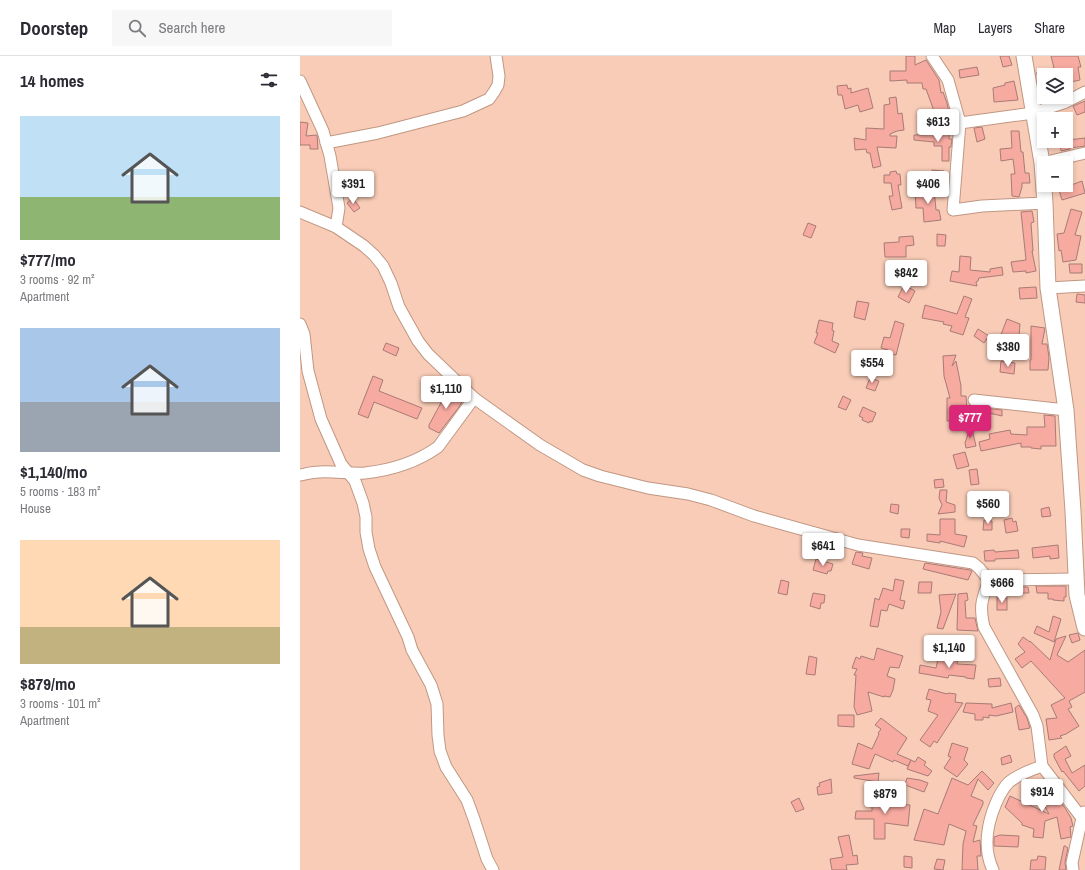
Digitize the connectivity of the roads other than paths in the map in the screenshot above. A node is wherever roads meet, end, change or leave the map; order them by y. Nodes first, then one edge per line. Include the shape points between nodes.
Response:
1 (496, 56) edge
2 (932, 56) edge
3 (1024, 56) edge
4 (300, 81) edge
5 (1085, 92) edge
6 (1033, 113) junction
7 (960, 123) junction
8 (326, 143) junction
9 (1085, 153) edge
10 (1041, 156) edge
11 (1072, 156) edge
12 (1045, 192) edge
13 (1046, 203) junction
14 (300, 212) edge
15 (336, 227) junction
16 (1085, 286) edge
17 (1048, 288) junction
18 (300, 324) edge
19 (474, 398) junction
20 (974, 400) dead end
21 (1066, 410) junction
22 (348, 473) junction
23 (300, 475) edge
24 (1076, 579) junction
25 (989, 580) junction
26 (1085, 628) edge
27 (1042, 766) junction
28 (1083, 814) edge
29 (493, 870) edge
30 (993, 870) edge
31 (1073, 870) edge

1 - 8 street via 498,85 489,99 463,111 378,133
2 - 7 street via 948,80
3 - 6 street
4 - 8 street
5 - 6 street via 1066,102
6 - 7 street
6 - 10 street
7 - 13 street via 952,210
8 - 15 street via 339,208
9 - 11 street
12 - 13 street
13 - 17 street
14 - 15 street
15 - 19 street via 379,260 391,282 399,307 418,341
16 - 17 street
17 - 21 street
18 - 22 street via 304,334 308,371 321,419 336,455
19 - 22 street via 445,440 430,453 388,470
19 - 25 street via 540,445 583,470 648,488 711,500 754,516 858,545 972,563
20 - 21 street
21 - 24 street
22 - 23 street via 319,472
22 - 29 street via 355,481 363,502 369,549 375,567 434,693 439,743 444,762 467,800
24 - 25 street
24 - 26 street
25 - 27 street via 981,602 984,627 1033,715 1037,726
27 - 28 street
27 - 30 street via 1026,771 1008,783 1000,793 989,820 987,837
28 - 31 street via 1072,863

